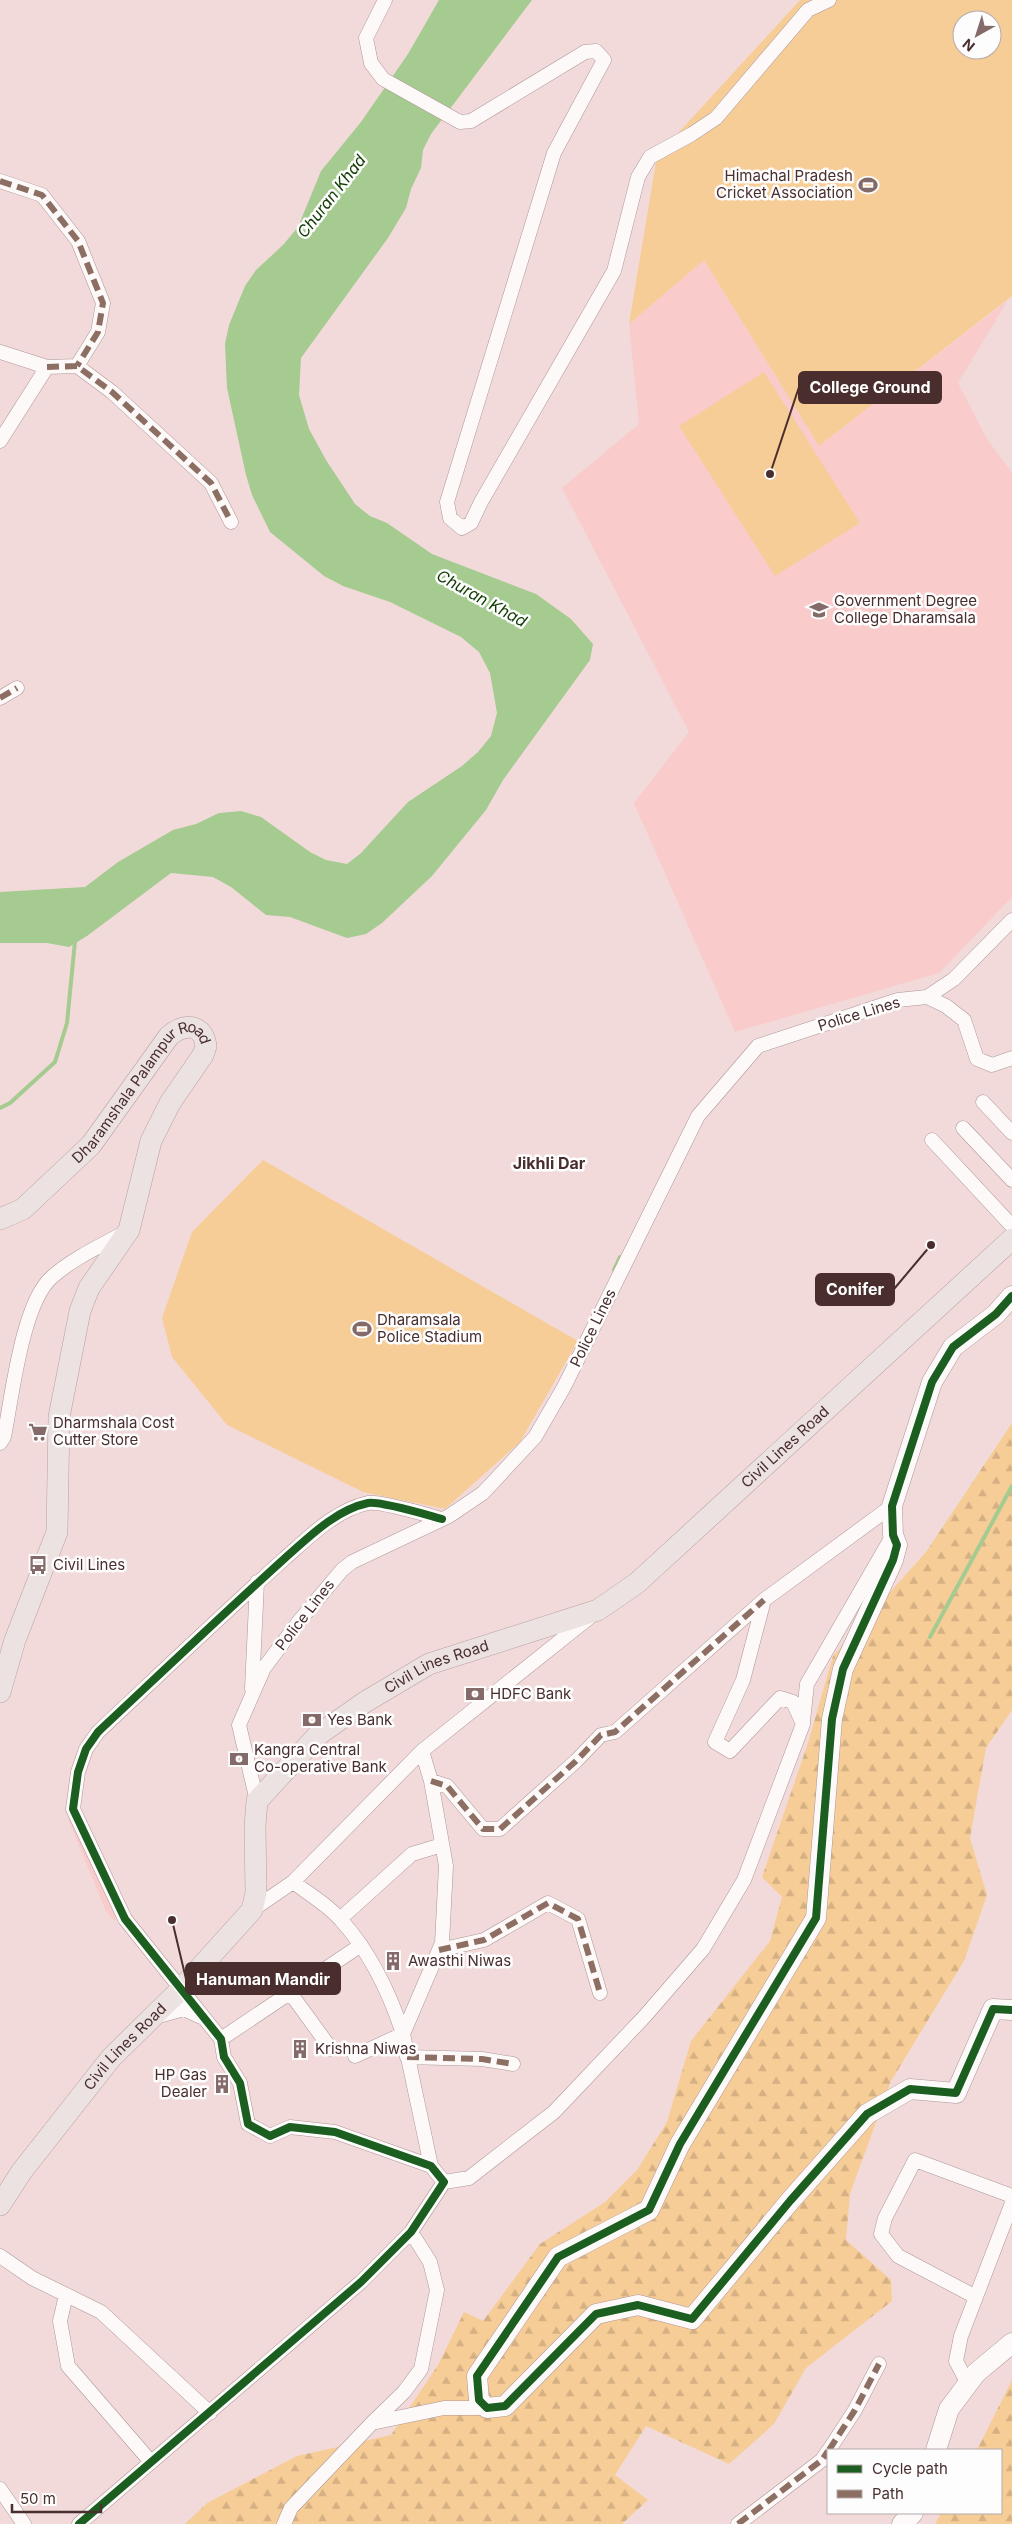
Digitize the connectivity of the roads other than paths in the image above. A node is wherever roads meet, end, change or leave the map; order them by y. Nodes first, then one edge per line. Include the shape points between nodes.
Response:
1 (385, 0) edge
2 (829, 0) edge
3 (0, 180) edge
4 (0, 352) edge
5 (77, 366) junction
6 (47, 367) junction
7 (0, 441) edge
8 (232, 522) dead end
9 (17, 688) dead end
10 (0, 698) edge
11 (1012, 920) edge
12 (927, 997) junction
13 (1012, 1058) edge
14 (983, 1102) dead end
15 (963, 1128) dead end
16 (1012, 1133) edge
17 (932, 1140) dead end
18 (1012, 1180) edge
19 (0, 1219) edge
20 (1012, 1226) edge
21 (129, 1230) junction
22 (1012, 1239) edge
23 (1012, 1296) edge
24 (0, 1443) edge
25 (892, 1506) junction
26 (442, 1518) junction
27 (893, 1535) junction
28 (257, 1582) junction
29 (764, 1600) junction
30 (598, 1610) junction
31 (0, 1692) edge
32 (252, 1696) junction
33 (803, 1724) junction
34 (422, 1751) junction
35 (431, 1781) junction
36 (257, 1801) junction
37 (442, 1845) junction
38 (293, 1882) junction
39 (252, 1910) junction
40 (340, 1919) junction
41 (361, 1945) junction
42 (439, 1950) junction
43 (180, 1990) junction
44 (600, 1993) dead end
45 (291, 1994) junction
46 (1012, 2010) edge
47 (152, 2018) junction
48 (204, 2018) junction
49 (403, 2034) junction
50 (221, 2039) junction
51 (331, 2049) dead end
52 (355, 2056) dead end
53 (406, 2057) junction
54 (513, 2064) dead end
55 (431, 2166) junction
56 (444, 2182) junction
57 (1012, 2196) edge
58 (1012, 2203) edge
59 (0, 2206) edge
60 (411, 2232) junction
61 (0, 2256) edge
62 (66, 2295) junction
63 (976, 2297) junction
64 (1012, 2343) edge
65 (879, 2364) dead end
66 (968, 2384) junction
67 (487, 2408) junction
68 (210, 2413) junction
69 (372, 2423) junction
70 (829, 2449) edge
71 (936, 2449) edge
72 (827, 2452) edge
73 (151, 2462) junction
74 (0, 2489) edge
75 (912, 2514) edge
76 (24, 2524) edge
77 (78, 2524) edge
78 (284, 2524) edge
79 (738, 2524) edge
80 (902, 2524) edge

1 - 2 street via 366,38 371,63 382,79 460,122 472,121 585,52 596,51 604,60 554,153 447,502 450,518 462,528 471,523 614,271 638,177 650,157 716,118 808,10
3 - 5 street via 42,195 78,241 103,303 98,332
4 - 6 street
5 - 6 street
5 - 8 street via 112,392 211,483
6 - 7 street
9 - 10 street
11 - 12 street via 954,979
12 - 13 street via 964,1020 977,1059 992,1065
12 - 26 street, Police Lines via 898,1000 758,1046 698,1116 564,1387 535,1437 483,1493
14 - 16 street
15 - 18 street
17 - 20 street
19 - 21 main road, Dharamshala Palampur Road via 23,1209 91,1145 163,1042 181,1026 191,1027 204,1037 206,1050 170,1103 147,1149
21 - 24 street via 52,1277 39,1292 29,1311 4,1437
21 - 31 main road, Dharamshala Palampur Road via 89,1288 80,1311 59,1417 57,1532 15,1640
22 - 30 main road, Civil Lines Road via 637,1583
23 - 25 street via 996,1314 953,1347 932,1382
25 - 27 street
25 - 29 street
26 - 28 street via 371,1502 356,1506 309,1536
26 - 32 street, Police Lines via 342,1570 264,1668
27 - 33 street via 807,1684
27 - 67 street via 897,1545 893,1560 842,1669 832,1719 816,1918 680,2144 649,2210 558,2257 477,2376 479,2400
28 - 32 street
28 - 43 street via 98,1732 86,1749 78,1772 73,1809 125,1919
29 - 33 street via 743,1680 715,1742 730,1751 780,1698 793,1702
29 - 35 street via 615,1732 601,1735 500,1829 482,1829 447,1786
30 - 34 street
30 - 36 main road, Civil Lines Road via 429,1664 318,1735
32 - 36 street, Police Lines via 239,1725
33 - 56 street via 744,1880 703,1949 554,2112 469,2178
34 - 35 street
34 - 38 street
35 - 37 street
36 - 39 main road via 256,1893
37 - 40 street via 412,1854
37 - 42 street via 446,1866
38 - 39 street
38 - 40 street
39 - 43 main road, Civil Lines Road
40 - 41 street
41 - 45 street
41 - 49 street via 392,2002
42 - 44 street via 484,1940 548,1903 578,1918
42 - 49 street
43 - 47 main road, Civil Lines Road
43 - 48 street
45 - 50 street
45 - 51 street
46 - 67 street via 993,2010 956,2093 910,2089 867,2114 790,2200 692,2319 638,2305 596,2314 505,2406
47 - 48 street via 184,2009
47 - 59 main road, Civil Lines Road via 111,2058 69,2109
48 - 50 street
49 - 52 street
49 - 53 street
50 - 55 street via 224,2057 240,2083 248,2124 270,2136 290,2128 335,2132
53 - 54 street via 482,2059
53 - 55 street
55 - 56 street
56 - 60 street
57 - 63 street via 915,2160 885,2218 881,2234 898,2256
58 - 63 street
60 - 68 street via 361,2282
60 - 69 street via 430,2262 437,2290 421,2369 404,2392
61 - 62 street via 32,2278
62 - 68 street via 101,2312
62 - 73 street via 60,2320 68,2366
63 - 66 street via 961,2336 956,2361
64 - 66 street
65 - 70 street
66 - 71 street via 949,2409
67 - 69 street via 444,2408
68 - 73 street
69 - 78 street via 291,2508
72 - 79 street via 822,2460
73 - 77 street
74 - 76 street
75 - 80 street

